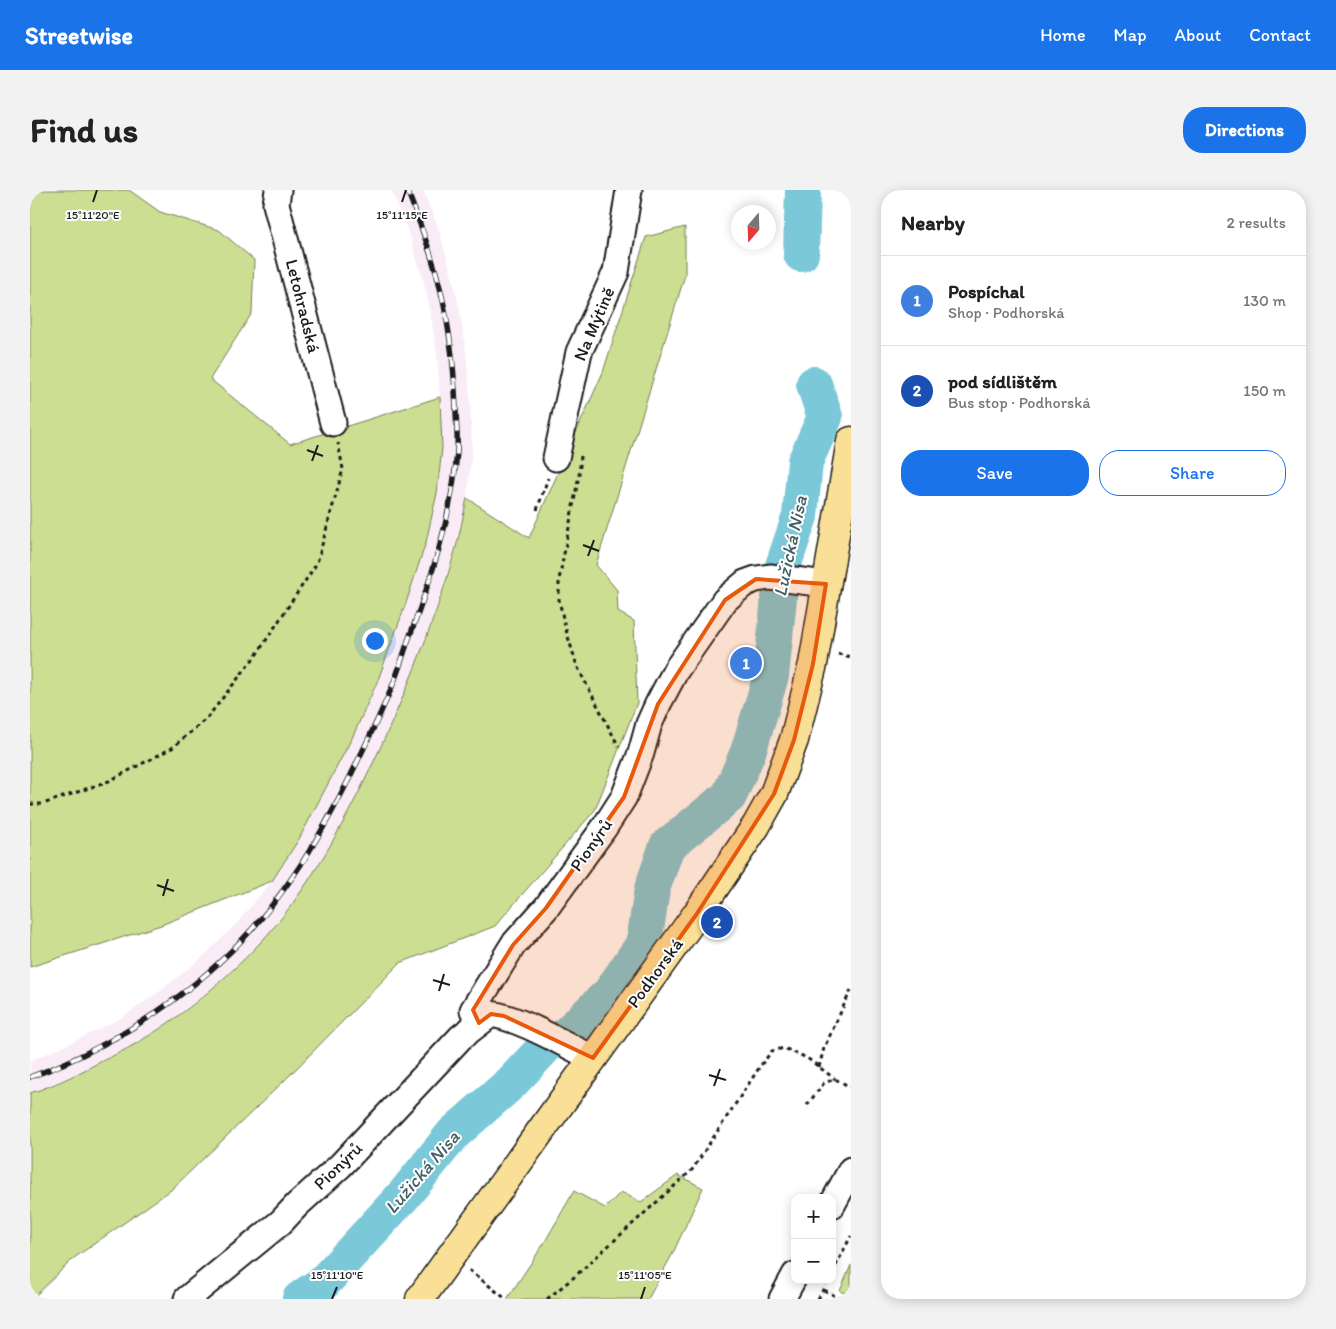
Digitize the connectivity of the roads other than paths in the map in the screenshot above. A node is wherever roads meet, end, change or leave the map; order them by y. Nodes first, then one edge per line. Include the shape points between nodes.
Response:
1 (278, 190) edge
2 (629, 190) edge
3 (333, 423) dead end
4 (851, 442) edge
5 (556, 458) road end
6 (815, 582) junction
7 (479, 1023) junction
8 (593, 1058) junction
9 (851, 1170) edge
10 (836, 1198) edge
11 (791, 1282) edge
12 (187, 1299) edge
13 (420, 1299) edge
14 (782, 1299) edge

1 - 3 street, Letohradská via 276,204
2 - 5 street, Na Mýtině via 616,272 579,352
4 - 6 main road, Podhorská
6 - 7 street, Pionýrů via 770,577 756,579 745,583 725,600 676,670 658,704 624,797 546,908 513,945 473,1010
6 - 8 main road, Podhorská via 813,664 794,740 774,794 696,915
7 - 8 street, Pionýrů via 491,1014 504,1016
7 - 12 street, Pionýrů via 461,1037 341,1165 280,1222
8 - 13 main road, Podhorská
9 - 10 street
11 - 14 street

